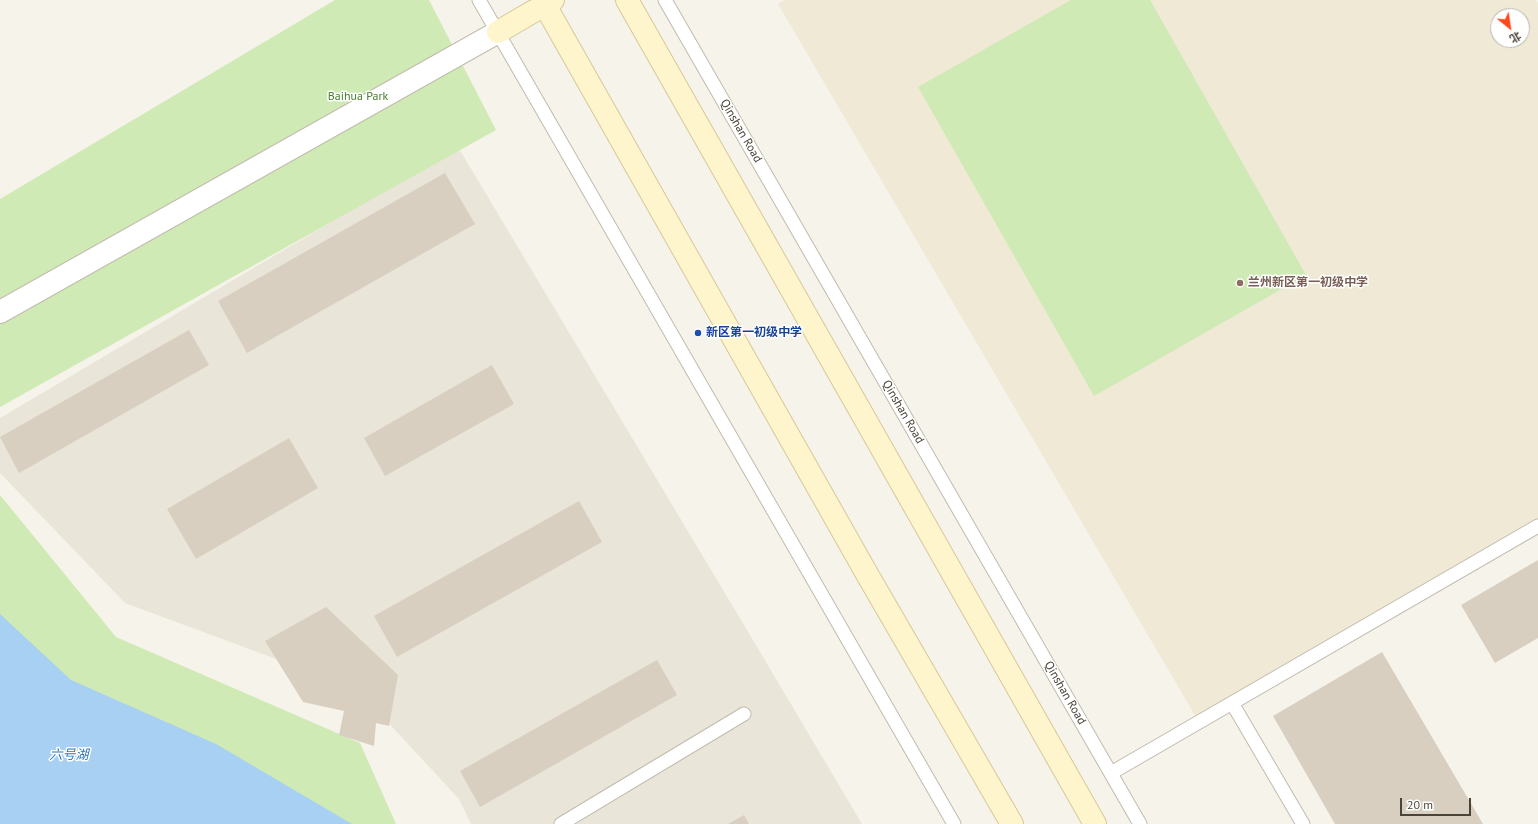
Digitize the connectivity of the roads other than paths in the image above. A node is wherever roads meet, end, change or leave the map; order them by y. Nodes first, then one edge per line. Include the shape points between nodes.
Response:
1 (479, 0) edge
2 (627, 0) edge
3 (665, 0) edge
4 (547, 2) edge
5 (498, 32) junction
6 (0, 312) edge
7 (1538, 526) edge
8 (1232, 703) junction
9 (744, 714) dead end
10 (1111, 773) junction
11 (561, 824) edge
12 (954, 824) edge
13 (1012, 824) edge
14 (1095, 824) edge
15 (1140, 824) edge
16 (1303, 824) edge

1 - 5 lane
2 - 14 street
3 - 10 lane, Qinshan Road
4 - 5 street
4 - 13 street via 867,574
5 - 6 street
5 - 12 lane
7 - 8 lane
8 - 10 lane
8 - 16 lane
9 - 11 lane
10 - 15 lane, Qinshan Road

